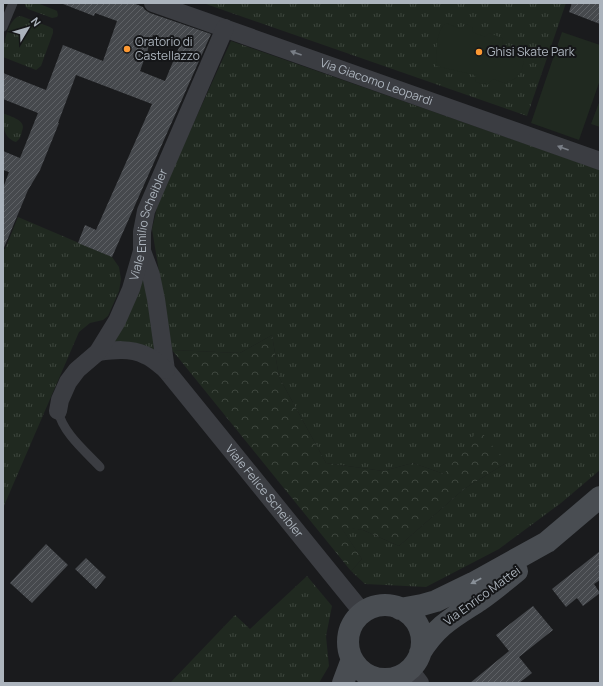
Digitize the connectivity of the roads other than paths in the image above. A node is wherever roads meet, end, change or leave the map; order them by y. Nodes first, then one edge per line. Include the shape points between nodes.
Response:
1 (13, 3) edge
2 (153, 3) edge
3 (3, 27) edge
4 (225, 28) junction
5 (600, 161) edge
6 (142, 250) junction
7 (98, 352) junction
8 (166, 370) junction
9 (58, 411) joint
10 (100, 467) dead end
11 (600, 497) edge
12 (547, 542) junction
13 (400, 609) junction
14 (363, 613) junction
15 (352, 659) junction
16 (416, 668) edge
17 (384, 681) edge
18 (343, 683) edge

1 - 3 lane
2 - 4 street, Via Giacomo Leopardi
5 -> 4 street, Via Giacomo Leopardi
4 - 6 street, Viale Emilio Scheibler via 146,211
6 - 7 street, Viale Emilio Scheibler via 131,289
6 - 8 street via 156,299
7 - 8 street, Viale Felice Scheibler via 117,350 146,355
7 - 9 street, Viale Emilio Scheibler via 77,370 68,382
8 - 14 street, Viale Felice Scheibler
9 - 10 lane via 60,419 73,438
11 - 12 street, Via Enrico Mattei
12 -> 13 street, Via Enrico Mattei via 480,580 436,601
12 - 16 street, Via Enrico Mattei via 524,566 445,623 427,641
13 - 14 street via 381,606
13 - 16 street via 416,623 421,637
14 - 15 street via 357,618 349,633 348,650
15 - 17 street via 358,668 368,675
15 - 18 street
16 - 17 street

